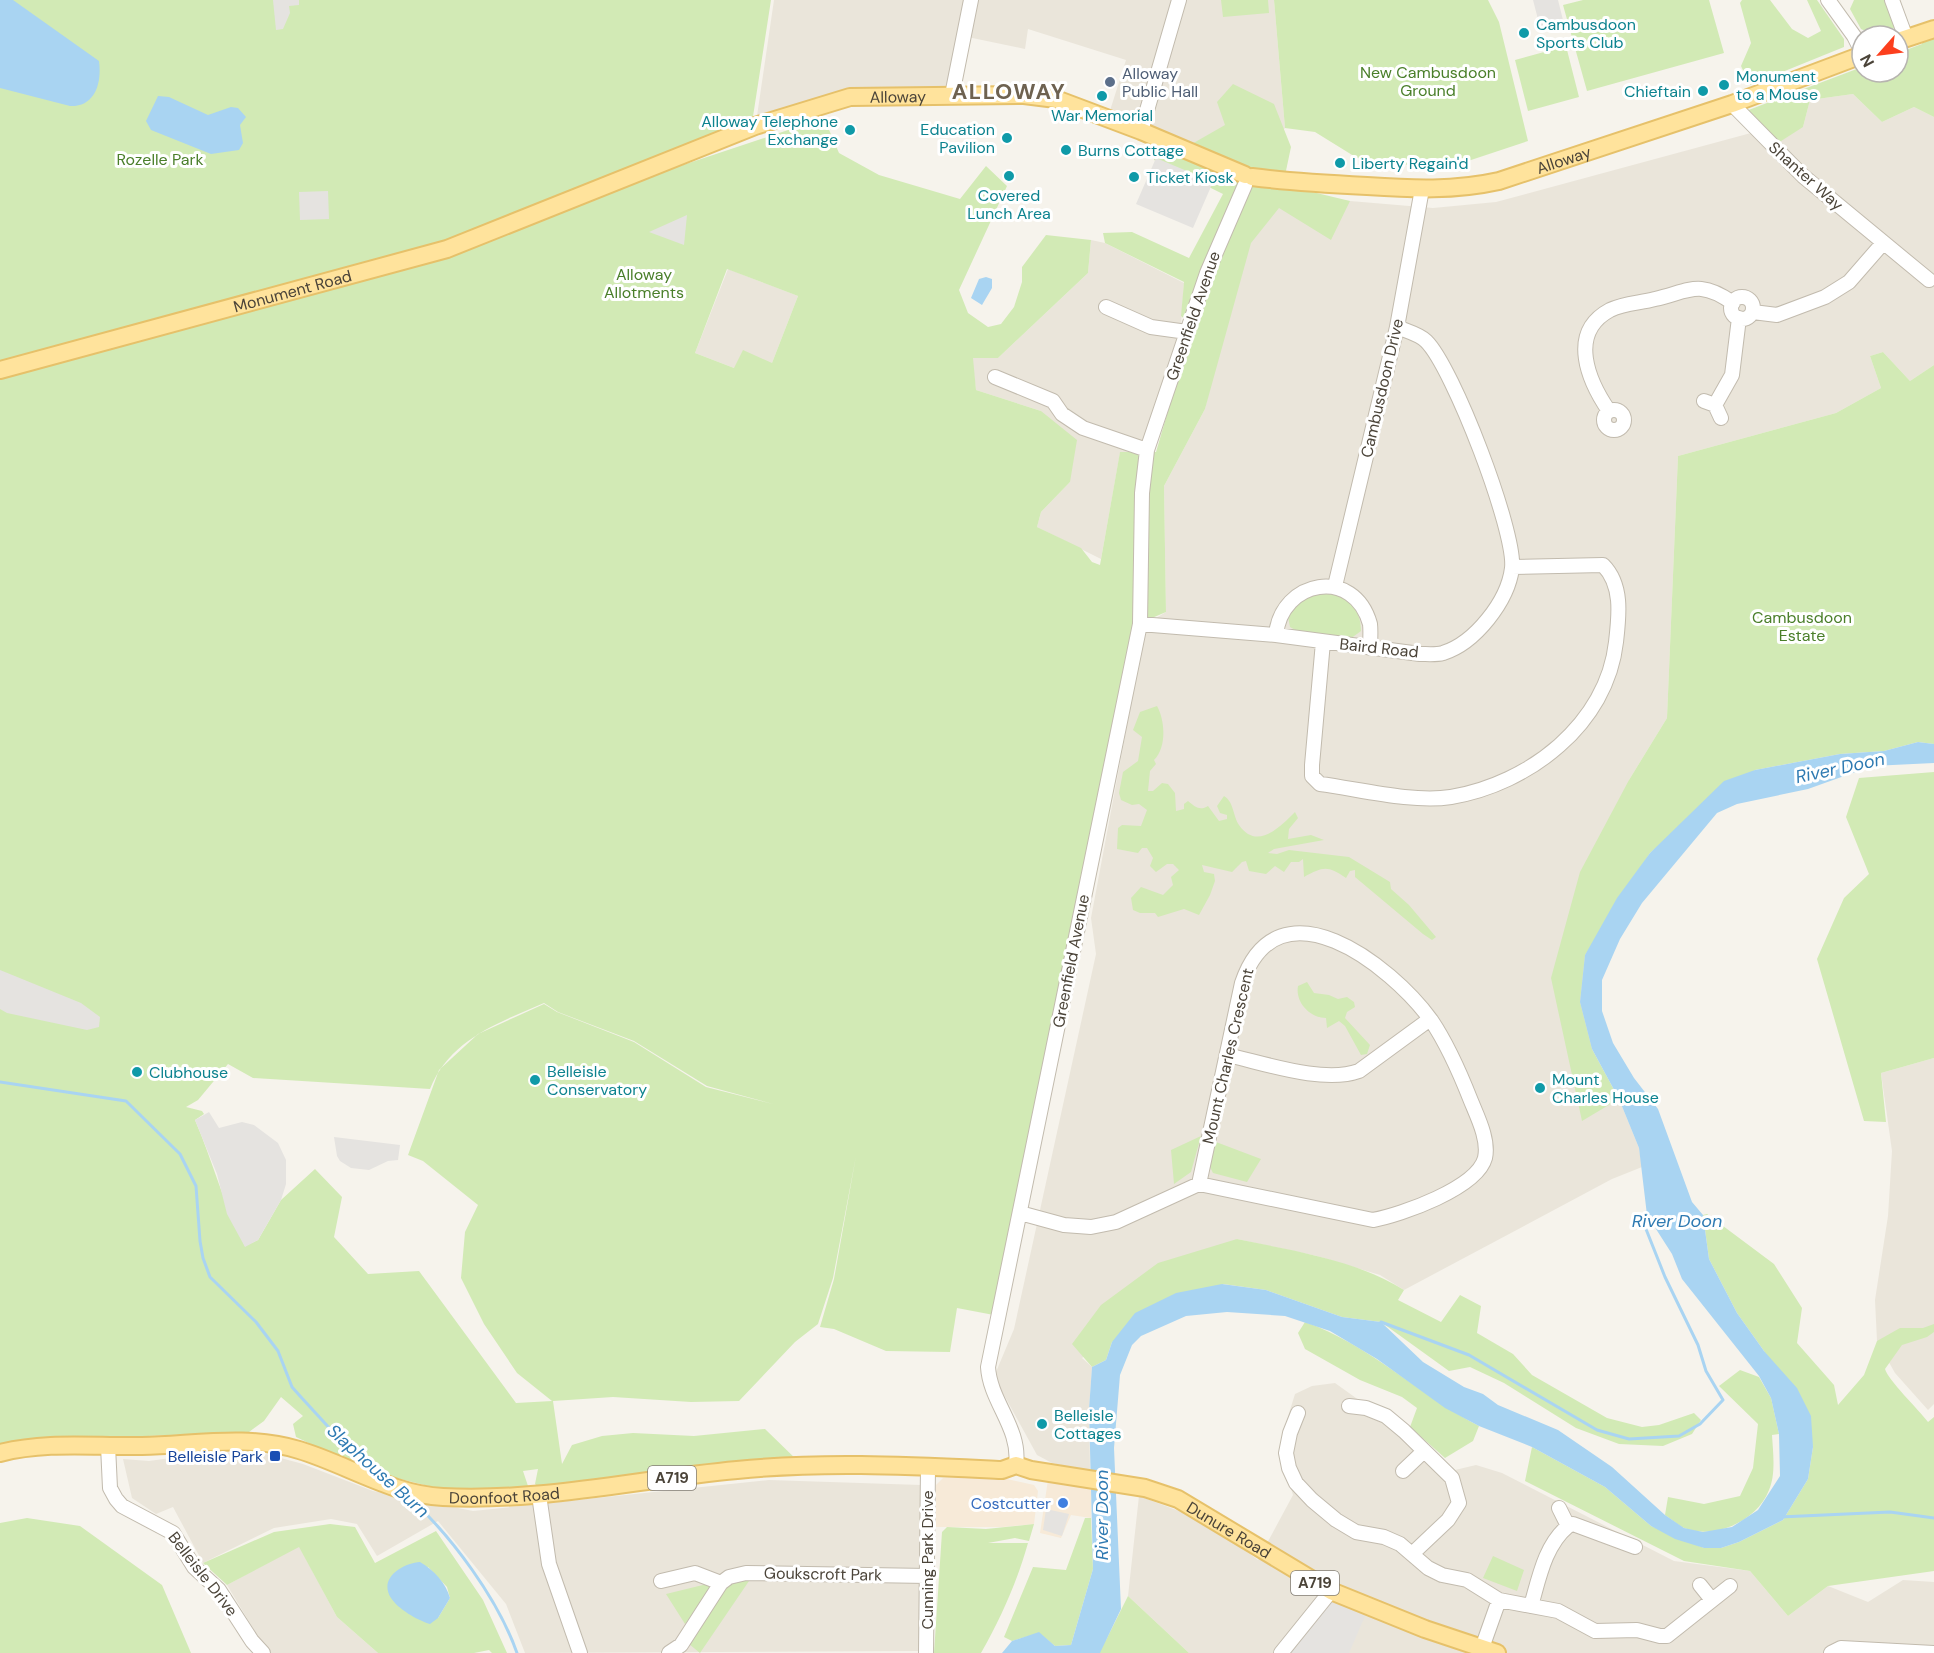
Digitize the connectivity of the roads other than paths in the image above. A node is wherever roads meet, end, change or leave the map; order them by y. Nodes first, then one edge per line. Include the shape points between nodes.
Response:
1 (971, 0) edge
2 (1179, 0) edge
3 (1828, 0) edge
4 (1892, 0) edge
5 (1898, 24) edge
6 (1934, 29) edge
7 (1850, 30) edge
8 (1910, 37) edge
9 (1850, 58) edge
10 (952, 95) junction
11 (1732, 104) junction
12 (1141, 130) junction
13 (1247, 179) junction
14 (1422, 189) junction
15 (580, 198) joint
16 (1883, 243) junction
17 (1929, 280) dead end
18 (1733, 303) junction
19 (1106, 307) dead end
20 (1753, 312) junction
21 (1739, 318) junction
22 (1397, 327) junction
23 (1187, 332) junction
24 (0, 370) edge
25 (995, 377) dead end
26 (1609, 411) dead end
27 (1721, 418) dead end
28 (1147, 450) junction
29 (1512, 567) junction
30 (1335, 586) junction
31 (1140, 624) junction
32 (1276, 635) junction
33 (1323, 642) junction
34 (1370, 648) junction
35 (1430, 1019) junction
36 (1227, 1055) junction
37 (1199, 1184) junction
38 (1020, 1213) junction
39 (1349, 1406) dead end
40 (1298, 1413) dead end
41 (108, 1446) junction
42 (1424, 1450) junction
43 (0, 1453) edge
44 (1017, 1465) junction
45 (928, 1467) junction
46 (1403, 1471) dead end
47 (539, 1495) junction
48 (1559, 1508) dead end
49 (1568, 1526) junction
50 (1635, 1546) dead end
51 (1412, 1554) junction
52 (928, 1576) junction
53 (661, 1581) dead end
54 (721, 1583) junction
55 (1700, 1585) dead end
56 (1730, 1586) dead end
57 (1331, 1591) junction
58 (1499, 1600) junction
59 (1712, 1600) junction
60 (1531, 1606) junction
61 (677, 1651) edge
62 (1490, 1651) edge
63 (263, 1653) edge
64 (580, 1653) edge
65 (926, 1653) edge
66 (1281, 1653) edge
67 (1831, 1653) edge
68 (1934, 1653) edge

1 - 10 street
2 - 12 street
3 - 7 street
4 - 5 street
6 - 8 main road
9 - 11 main road, Alloway
10 - 12 main road, Alloway via 1056,99
10 - 15 main road, Alloway via 850,97 755,126
11 - 14 main road, Alloway via 1499,181 1451,190
11 - 16 street, Shanter Way via 1803,176
12 - 13 main road, Alloway
13 - 14 main road, Alloway
13 - 23 street, Greenfield Avenue
14 - 22 street, Cambusdoon Drive
15 - 24 main road, Monument Road via 447,249
16 - 17 street, Shanter Way
16 - 20 street via 1848,282 1824,297 1777,315
18 - 20 street via 1738,298 1748,298
18 - 21 street via 1732,312
18 - 26 street via 1710,289 1697,287 1624,305 1595,321 1587,336 1585,365
19 - 23 street via 1151,327
20 - 21 street via 1748,318
21 - 27 street via 1732,375 1710,403
22 - 29 street, Baird Road via 1425,339 1444,365 1463,403 1509,538
22 - 30 street, Cambusdoon Drive
23 - 28 street, Greenfield Avenue
25 - 28 street via 1053,401 1062,414 1083,428
28 - 31 street, Greenfield Avenue via 1142,493
29 - 33 street via 1603,565 1613,574 1617,587 1617,628 1614,663 1576,730 1556,749 1503,781 1451,797 1422,798 1320,784 1312,776 1312,765
29 - 34 street, Baird Road via 1506,593 1492,614 1467,638 1443,653
30 - 32 street via 1310,589 1296,598 1281,612
30 - 34 street via 1357,599 1365,612
31 - 32 street, Baird Road
31 - 38 street, Greenfield Avenue
32 - 33 street, Baird Road
33 - 34 street, Baird Road
35 - 36 street via 1348,1075 1320,1074
35 - 36 street, Mount Charles Crescent via 1371,960 1332,940 1305,933 1283,935 1258,950 1249,962
35 - 37 street, Mount Charles Crescent via 1454,1060 1485,1143 1485,1159 1466,1183 1395,1216 1373,1220
36 - 37 street, Mount Charles Crescent
37 - 38 street via 1116,1222 1090,1227 1064,1225
38 - 44 street, Greenfield Avenue via 988,1367 993,1391 1011,1425
39 - 42 street via 1386,1416
40 - 51 street via 1286,1453 1296,1483 1336,1520 1356,1532 1384,1537
41 - 43 main road, Doonfoot Road / A719 via 24,1447
41 - 47 main road, Doonfoot Road / A719 via 271,1443 405,1490 439,1497
41 - 63 street, Belleisle Drive via 110,1488 116,1499 172,1533 194,1567 219,1590
42 - 46 street
42 - 51 street via 1452,1478 1459,1503 1448,1520
44 - 45 main road, Doonfoot Road / A719 via 1002,1470
44 - 57 main road, Dunure Road / A719 via 1145,1488 1178,1499
45 - 47 main road, Doonfoot Road / A719 via 768,1467
45 - 52 street, Cunning Park Drive
47 - 64 street via 549,1564
48 - 49 street
49 - 50 street via 1590,1529
49 - 60 street via 1559,1533 1545,1559
51 - 58 street via 1428,1568 1467,1580
52 - 54 street, Goukscroft Park via 746,1573
52 - 65 street, Cunning Park Drive
53 - 54 street via 695,1573
54 - 61 street
55 - 59 street
56 - 59 street
57 - 62 main road, Dunure Road / A719
57 - 66 street
58 - 60 street
58 - 62 street
59 - 60 street via 1667,1636 1636,1630 1595,1631 1558,1611
67 - 68 street via 1841,1648

